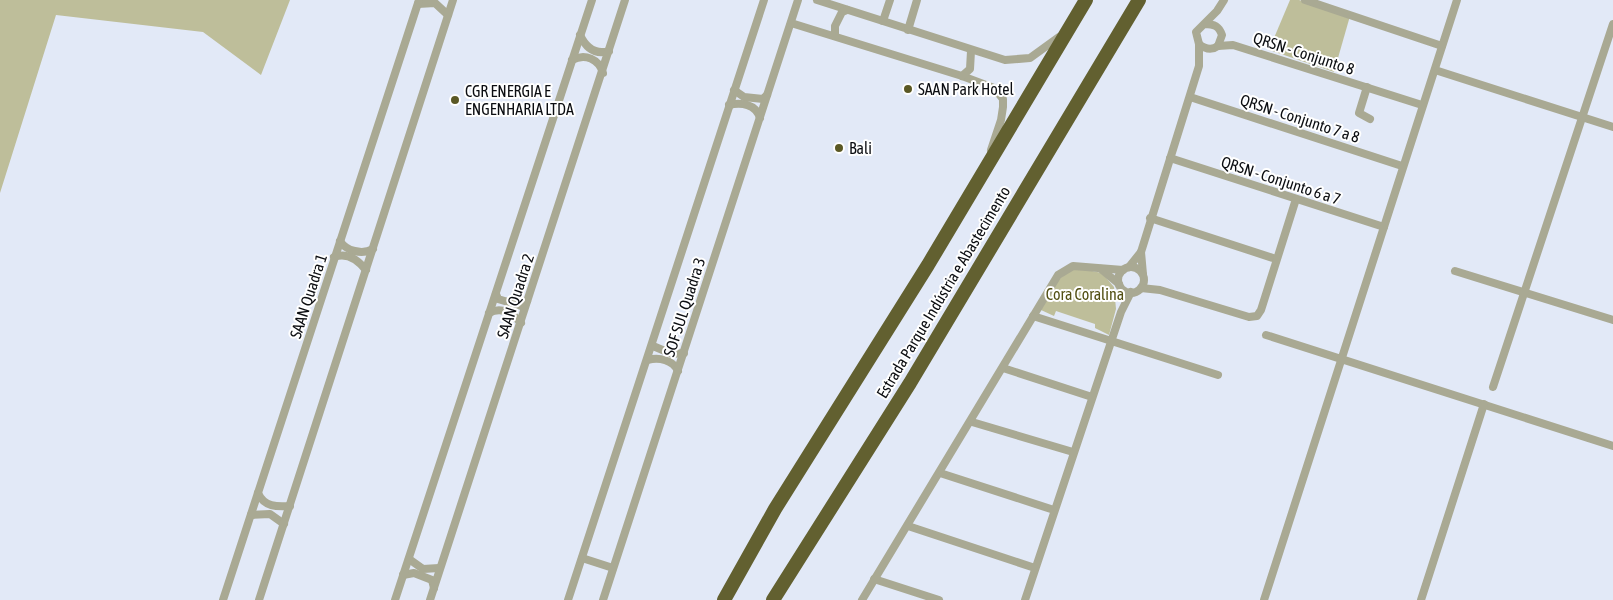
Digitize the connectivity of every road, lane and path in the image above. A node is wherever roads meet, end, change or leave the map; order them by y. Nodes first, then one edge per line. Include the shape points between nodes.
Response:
1 (451, 0) edge
2 (592, 0) edge
3 (626, 0) edge
4 (764, 0) edge
5 (798, 0) edge
6 (817, 0) edge
7 (890, 0) edge
8 (918, 0) edge
9 (1086, 0) edge
10 (1139, 0) edge
11 (1224, 0) edge
12 (1305, 0) edge
13 (1457, 0) edge
14 (418, 2) edge
15 (847, 10) junction
16 (1217, 11) junction
17 (448, 14) junction
18 (882, 21) junction
19 (791, 23) junction
20 (1205, 24) junction
21 (1613, 24) edge
22 (1218, 27) junction
23 (1070, 28) junction
24 (908, 30) junction
25 (580, 35) junction
26 (1222, 35) junction
27 (835, 36) junction
28 (1199, 44) junction
29 (1233, 45) junction
30 (1442, 46) junction
31 (1214, 48) junction
32 (609, 50) junction
33 (971, 50) junction
34 (572, 60) junction
35 (1199, 66) junction
36 (1435, 70) junction
37 (603, 73) junction
38 (962, 76) junction
39 (1367, 87) junction
40 (734, 90) junction
41 (768, 94) junction
42 (1190, 97) junction
43 (729, 105) junction
44 (1422, 105) junction
45 (1583, 117) junction
46 (760, 118) junction
47 (1370, 119) dead end
48 (1613, 127) edge
49 (1170, 158) junction
50 (1402, 166) junction
51 (984, 168) junction
52 (1296, 199) junction
53 (1150, 218) junction
54 (1384, 227) junction
55 (340, 241) junction
56 (373, 249) junction
57 (1141, 252) junction
58 (334, 257) junction
59 (1276, 259) junction
60 (1126, 268) junction
61 (1101, 269) junction
62 (366, 270) junction
63 (1455, 271) dead end
64 (1143, 275) junction
65 (1120, 286) junction
66 (1141, 288) junction
67 (1160, 290) junction
68 (1131, 292) junction
69 (1524, 292) junction
70 (496, 294) junction
71 (527, 300) junction
72 (1121, 312) junction
73 (489, 313) junction
74 (1033, 316) junction
75 (1613, 320) edge
76 (521, 323) junction
77 (1266, 334) dead end
78 (1111, 340) junction
79 (653, 346) junction
80 (684, 353) junction
81 (1342, 357) junction
82 (648, 360) junction
83 (1003, 368) junction
84 (678, 371) junction
85 (1218, 375) dead end
86 (1493, 387) dead end
87 (1092, 397) junction
88 (1484, 404) junction
89 (972, 422) junction
90 (1613, 446) edge
91 (1073, 452) junction
92 (940, 473) junction
93 (258, 493) junction
94 (290, 506) junction
95 (1054, 510) junction
96 (251, 515) junction
97 (284, 524) junction
98 (908, 526) junction
99 (582, 558) junction
100 (409, 559) junction
101 (439, 568) junction
102 (613, 568) junction
103 (1035, 568) junction
104 (403, 575) junction
105 (874, 579) junction
106 (434, 588) junction
107 (733, 594) edge
108 (223, 600) edge
109 (259, 600) edge
110 (395, 600) edge
111 (430, 600) edge
112 (568, 600) edge
113 (603, 600) edge
114 (724, 600) edge
115 (773, 600) edge
116 (862, 600) edge
117 (939, 600) edge
118 (1025, 600) edge
119 (1264, 600) edge
120 (1421, 600) edge

1 - 17 street
2 - 25 street
3 - 32 street, SAAN Quadra 2
4 - 40 street
5 - 19 street, SOF SUL Quadra 3
6 - 15 street
7 - 18 street
8 - 24 street
9 - 23 highway, Estrada Parque Indústria e Abastecimento
10 - 115 highway, Estrada Parque Indústria e Abastecimento via 910,383
11 - 16 street
12 - 30 street
13 - 30 street
14 - 17 street via 435,4
14 - 55 street, SAAN Quadra 1
15 - 18 street
15 - 27 street via 842,12 836,23
16 - 20 street
16 - 22 street
17 - 56 street
18 - 24 street
19 - 27 street
19 - 41 street, SOF SUL Quadra 3
20 - 22 street
20 - 28 street via 1196,32
21 - 45 street
22 - 26 street
23 - 33 street via 1036,56 1022,61 1005,60
23 - 51 highway, Estrada Parque Indústria e Abastecimento
24 - 33 street
25 - 32 street via 586,46 594,51 602,53
25 - 34 street
26 - 29 street, QRSN - Conjunto 8
26 - 31 street
27 - 38 street
28 - 31 street via 1204,48
28 - 35 street
29 - 31 street, QRSN - Conjunto 8
29 - 39 street, QRSN - Conjunto 8
30 - 36 street
31 - 35 street
32 - 37 street, SAAN Quadra 2
33 - 38 street via 970,69
34 - 37 street via 582,57 595,60
34 - 70 street
35 - 42 street
36 - 44 street
36 - 45 street
37 - 71 street, SAAN Quadra 2
38 - 51 street via 994,88 1002,99 1001,120
39 - 44 street, QRSN - Conjunto 8
39 - 47 street, QRSN - Conjunto 8 via 1359,114
40 - 41 street via 752,99 763,99
40 - 43 street
41 - 46 street, SOF SUL Quadra 3
42 - 49 street
42 - 50 street, QRSN - Conjunto 7 a 8
43 - 46 street via 748,106 755,109
43 - 79 street
44 - 50 street
45 - 48 street
45 - 69 street
46 - 80 street, SOF SUL Quadra 3
49 - 52 street, QRSN - Conjunto 6 a 7
49 - 53 street
50 - 54 street
51 - 107 highway, Estrada Parque Indústria e Abastecimento via 928,265 775,509
52 - 54 street, QRSN - Conjunto 6 a 7
52 - 59 street
53 - 57 street
53 - 59 street
54 - 81 street
55 - 56 street via 356,251
55 - 58 street, SAAN Quadra 1
56 - 62 street
57 - 60 street
57 - 64 street
58 - 62 street via 340,255 355,259
58 - 93 street, SAAN Quadra 1
59 - 67 street via 1261,310 1253,318
60 - 61 street
60 - 64 street via 1137,268
60 - 65 street via 1119,276
61 - 65 street
61 - 74 street via 1080,265 1063,271
62 - 94 street
63 - 69 street
64 - 66 street
64 - 67 street
65 - 68 street
65 - 72 street
66 - 67 street
66 - 68 street
68 - 72 street
69 - 75 street
69 - 86 street
70 - 71 street via 498,299 516,306 524,305
70 - 73 street
71 - 76 street, SAAN Quadra 2
72 - 78 street
73 - 76 street via 494,310 507,312 515,315
73 - 100 street
74 - 78 street
74 - 83 street
76 - 101 street, SAAN Quadra 2
77 - 81 street
78 - 85 street
78 - 87 street
79 - 80 street via 672,354
79 - 82 street
80 - 84 street, SOF SUL Quadra 3
81 - 88 street
81 - 119 street
82 - 84 street via 667,361
82 - 99 street
83 - 87 street
83 - 89 street
84 - 102 street, SOF SUL Quadra 3
87 - 91 street
88 - 90 street
88 - 120 street
89 - 91 street
89 - 92 street
91 - 95 street
92 - 95 street
92 - 98 street
93 - 94 street via 272,506
93 - 96 street, SAAN Quadra 1
94 - 97 street
95 - 103 street
96 - 97 street via 270,514
96 - 108 street, SAAN Quadra 1
97 - 109 street
98 - 103 street
98 - 105 street
99 - 102 street
99 - 112 street
100 - 101 street via 423,569
100 - 104 street
101 - 106 street, SAAN Quadra 2
102 - 113 street, SOF SUL Quadra 3
103 - 118 street
104 - 106 street via 420,574 432,580
104 - 110 street
105 - 116 street
105 - 117 street
106 - 111 street, SAAN Quadra 2
107 - 114 highway, Estrada Parque Indústria e Abastecimento

